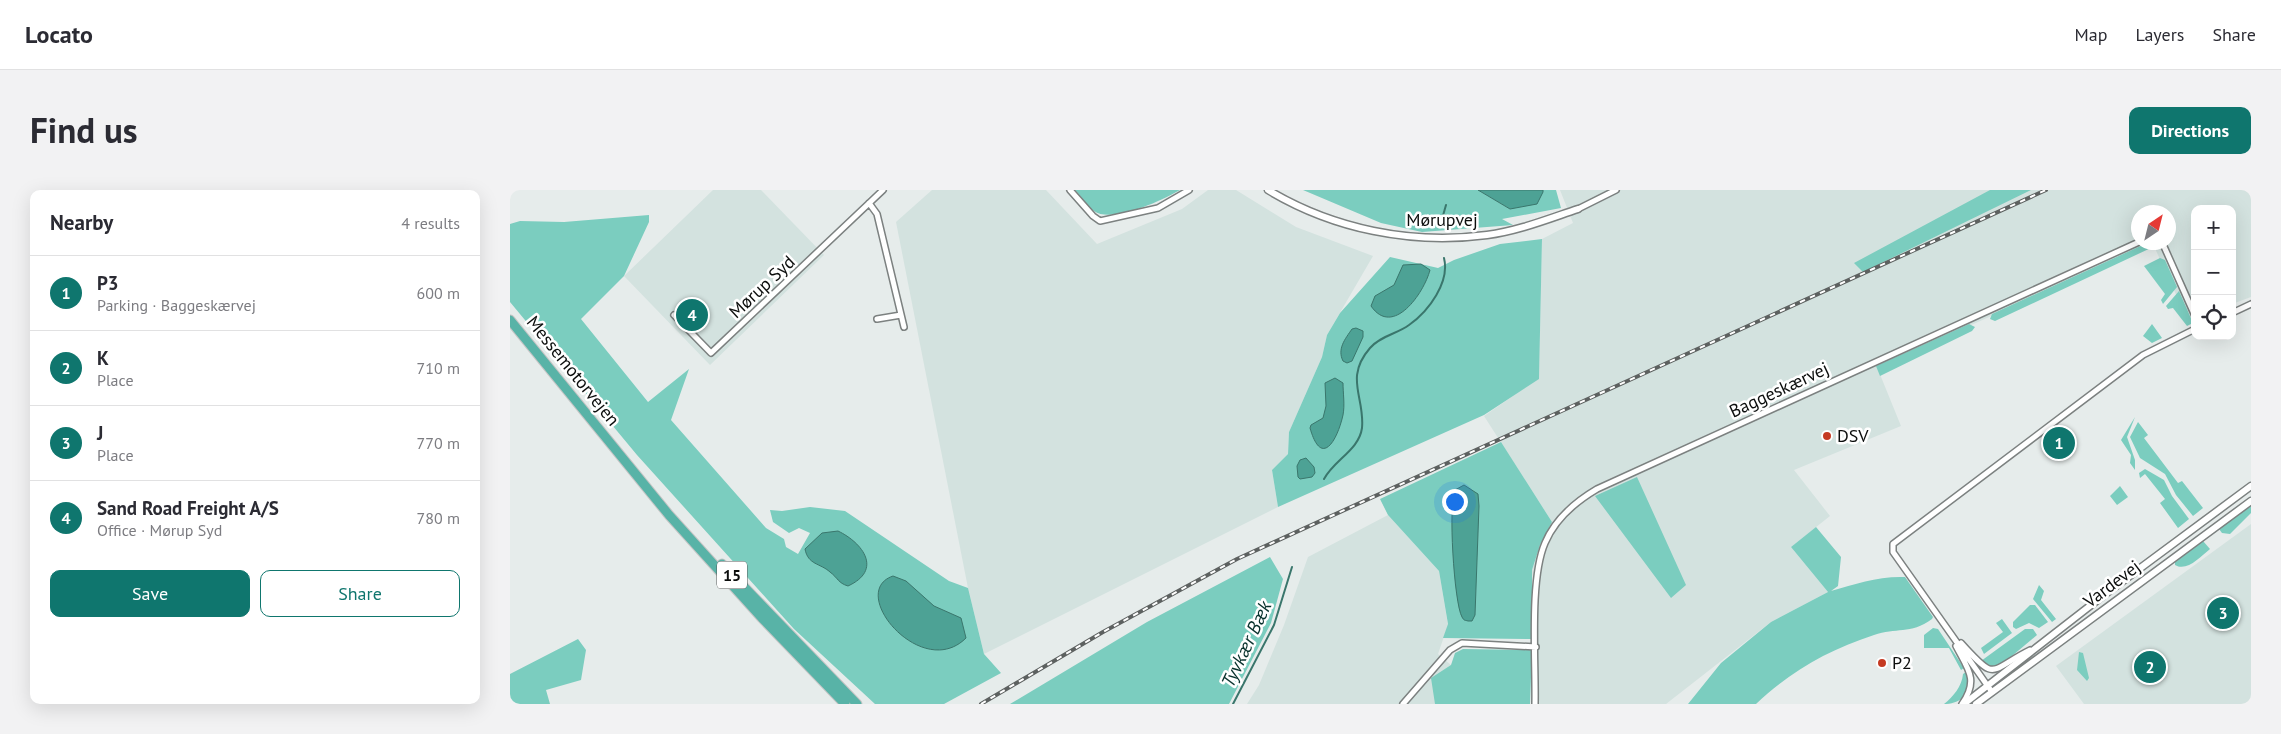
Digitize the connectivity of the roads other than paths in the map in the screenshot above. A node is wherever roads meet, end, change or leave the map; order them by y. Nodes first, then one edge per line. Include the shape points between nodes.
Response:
1 (1070, 190) edge
2 (1189, 190) edge
3 (1268, 190) edge
4 (1616, 190) edge
5 (880, 191) edge
6 (869, 203) junction
7 (1578, 209) joint
8 (2131, 246) edge
9 (2166, 250) edge
10 (2251, 304) edge
11 (2191, 307) edge
12 (2236, 310) edge
13 (674, 315) dead end
14 (901, 315) junction
15 (877, 319) dead end
16 (510, 320) edge
17 (904, 327) dead end
18 (2191, 332) edge
19 (610, 442) junction
20 (2251, 486) edge
21 (2251, 501) edge
22 (1949, 630) junction
23 (2039, 646) junction
24 (1536, 647) junction
25 (1983, 666) junction
26 (1993, 681) junction
27 (1987, 686) junction
28 (1998, 687) junction
29 (1992, 692) junction
30 (845, 704) edge
31 (857, 704) edge
32 (1403, 704) edge
33 (1535, 704) edge
34 (1963, 704) edge
35 (1976, 704) edge

1 - 2 street via 1100,221 1158,208
3 - 7 street, Mørupvej via 1336,221 1378,232 1421,237 1488,235 1525,227
4 - 7 street, Mørupvej
5 - 6 street, Mørup Syd
6 - 13 street, Mørup Syd via 711,353
6 - 14 street via 877,214
8 - 24 street, Baggeskærvej via 1579,500 1558,521 1544,544 1536,592
9 - 11 street
10 - 12 street
14 - 15 street
14 - 17 street
16 - 19 highway, Messemotorvejen / 15
18 - 22 street, Vardevej via 2152,350 2124,369 1897,539 1892,550
19 - 30 highway, Messemotorvejen / 15 via 762,618
19 - 31 highway, Messemotorvejen / 15 via 766,612
20 - 23 street, Vardevej
21 - 28 street, Vardevej
22 - 25 street, Vardevej
22 - 27 street, Vardevej
22 - 34 street, Vardevej via 1972,681
23 - 25 street, Vardevej via 1996,670
23 - 26 street, Vardevej
24 - 32 street via 1462,643 1450,650
24 - 33 street, Baggeskærvej
25 - 26 street
26 - 27 street, Vardevej
26 - 28 street
27 - 29 street, Vardevej
27 - 34 street, Vardevej
28 - 29 street, Vardevej
29 - 35 street, Vardevej

